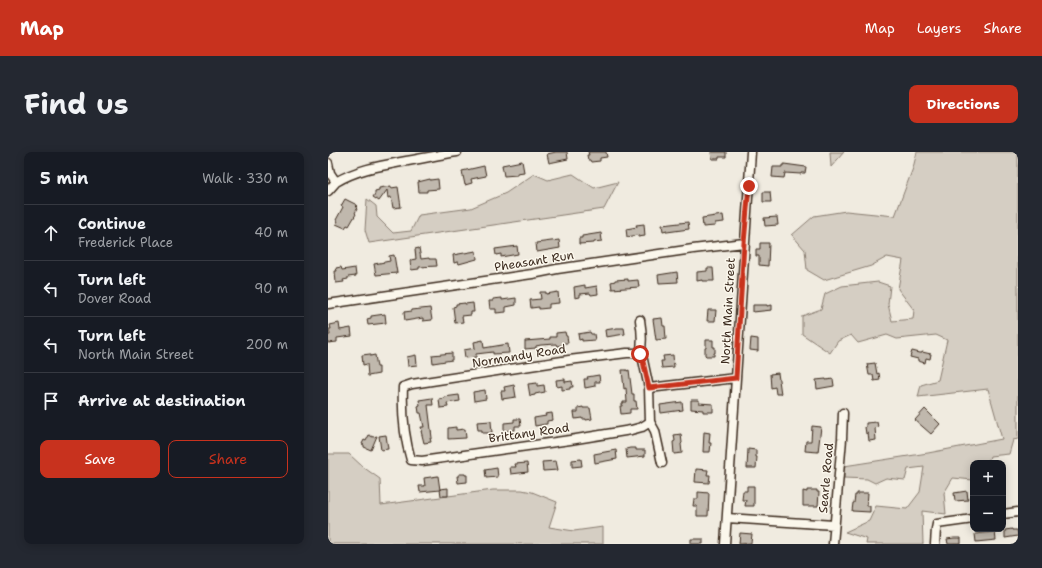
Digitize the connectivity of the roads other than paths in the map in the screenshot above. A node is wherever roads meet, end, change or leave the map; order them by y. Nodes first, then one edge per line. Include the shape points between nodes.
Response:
1 (457, 152) edge
2 (751, 152) edge
3 (328, 162) edge
4 (336, 182) junction
5 (328, 191) edge
6 (744, 243) junction
7 (328, 304) edge
8 (640, 320) dead end
9 (640, 354) junction
10 (736, 378) junction
11 (649, 388) junction
12 (843, 413) dead end
13 (650, 422) junction
14 (411, 459) joint
15 (662, 463) dead end
16 (1018, 512) edge
17 (1006, 514) edge
18 (727, 518) junction
19 (970, 519) edge
20 (834, 525) junction
21 (725, 544) edge
22 (832, 544) edge
23 (935, 544) edge

1 - 4 street via 382,166 345,176
2 - 6 street, North Main Street
3 - 4 street via 330,173
4 - 5 street
6 - 7 street, Pheasant Run
6 - 10 street, North Main Street
8 - 9 street
9 - 11 street
9 - 14 street, Normandy Road via 627,353 569,360 403,387 407,444
10 - 11 street
10 - 18 street, North Main Street
11 - 13 street
12 - 20 street, Searle Road
13 - 14 street, Brittany Road via 631,430 570,440 436,459
13 - 15 street via 655,431
16 - 17 street
18 - 20 street
18 - 21 street, North Main Street
19 - 23 street via 937,524
20 - 22 street, Searle Road

